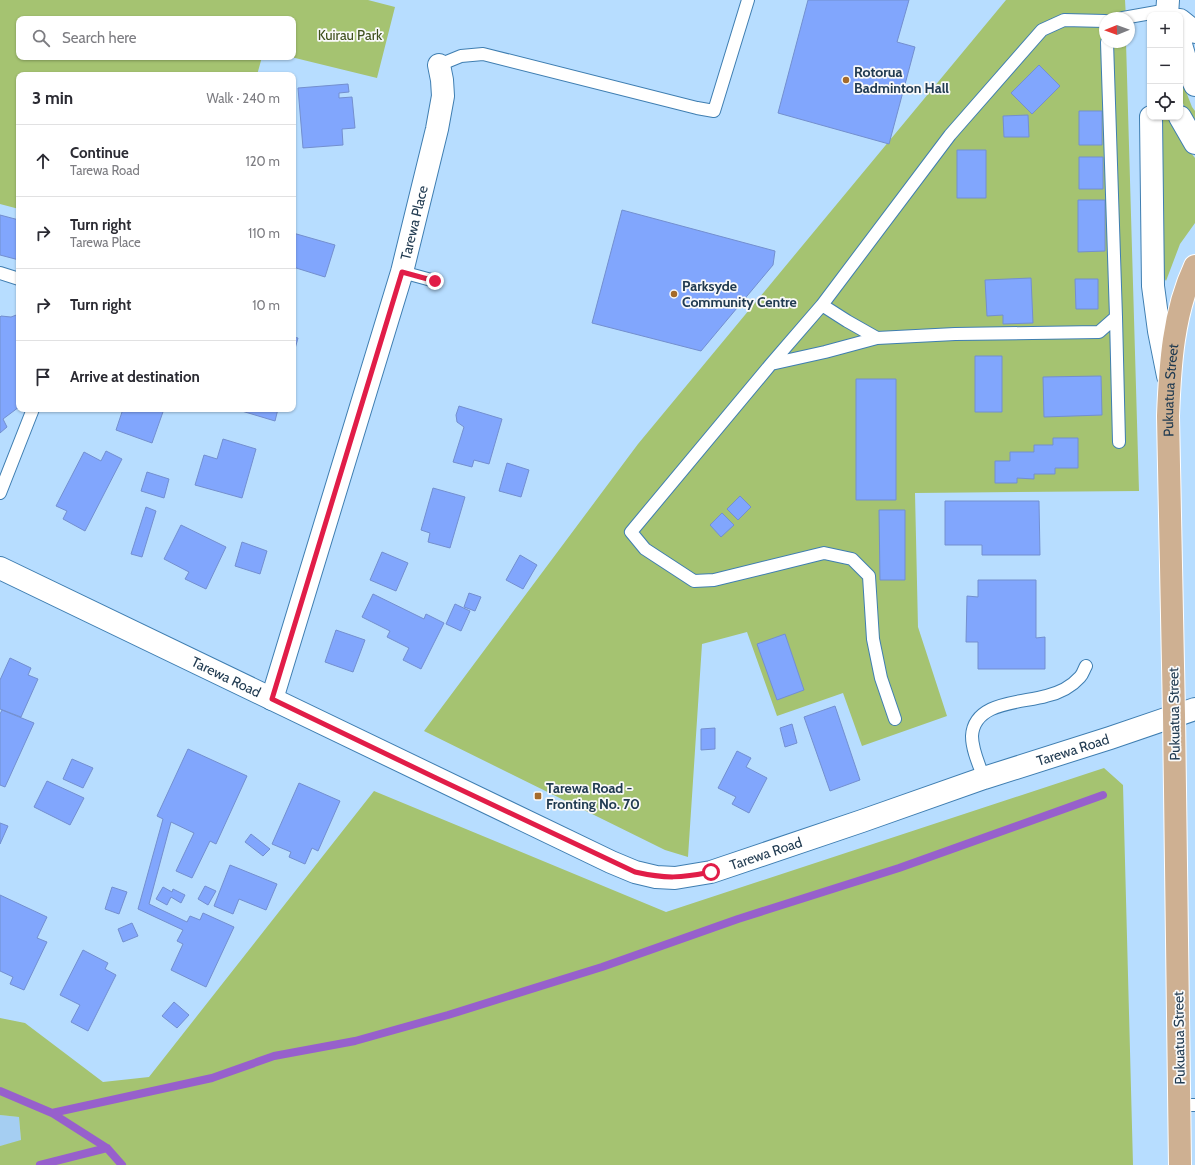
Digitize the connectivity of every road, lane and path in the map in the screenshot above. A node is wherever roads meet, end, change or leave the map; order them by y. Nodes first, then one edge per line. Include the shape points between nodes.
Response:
1 (748, 0) edge
2 (1147, 15) edge
3 (1135, 16) edge
4 (1099, 21) edge
5 (1183, 22) edge
6 (1195, 32) edge
7 (1107, 48) edge
8 (1182, 48) edge
9 (439, 65) joint
10 (1195, 85) edge
11 (1151, 120) edge
12 (1182, 120) edge
13 (1195, 143) edge
14 (1195, 266) edge
15 (402, 272) junction
16 (0, 273) edge
17 (16, 277) edge
18 (435, 281) dead end
19 (822, 305) junction
20 (1116, 317) junction
21 (877, 338) junction
22 (771, 364) junction
23 (1170, 381) junction
24 (32, 412) edge
25 (1119, 442) dead end
26 (0, 494) edge
27 (0, 568) edge
28 (1086, 666) dead end
29 (272, 699) junction
30 (1195, 709) edge
31 (1174, 715) junction
32 (895, 720) dead end
33 (984, 778) junction
34 (1188, 1105) edge
35 (1180, 1165) edge

1 - 9 lane via 714,111 483,54 461,56
2 - 3 lane
4 - 19 lane via 1064,20 1042,30 950,135
5 - 6 street
7 - 20 lane
8 - 10 street
9 - 15 street, Tarewa Place via 443,96
11 - 23 street via 1153,286 1159,331
12 - 13 street
14 - 23 main road, Pukuatua Street via 1180,308
15 - 18 lane
15 - 29 street, Tarewa Place
16 - 17 lane
19 - 21 lane
19 - 22 lane
20 - 21 lane via 1099,332
20 - 25 lane
21 - 22 lane
22 - 32 lane via 631,532 645,549 694,581 714,580 824,553 852,559 869,576 873,640 881,678
23 - 31 main road, Pukuatua Street via 1168,416
24 - 26 lane
27 - 29 street, Tarewa Road
28 - 33 lane via 1081,676 1067,688 1048,696 1003,705 983,715 973,730 972,738 975,755
29 - 33 street, Tarewa Road via 611,862 656,877 675,878 711,872
30 - 31 street, Tarewa Road
31 - 33 street, Tarewa Road
31 - 34 main road, Pukuatua Street
34 - 35 main road, Pukuatua Street

